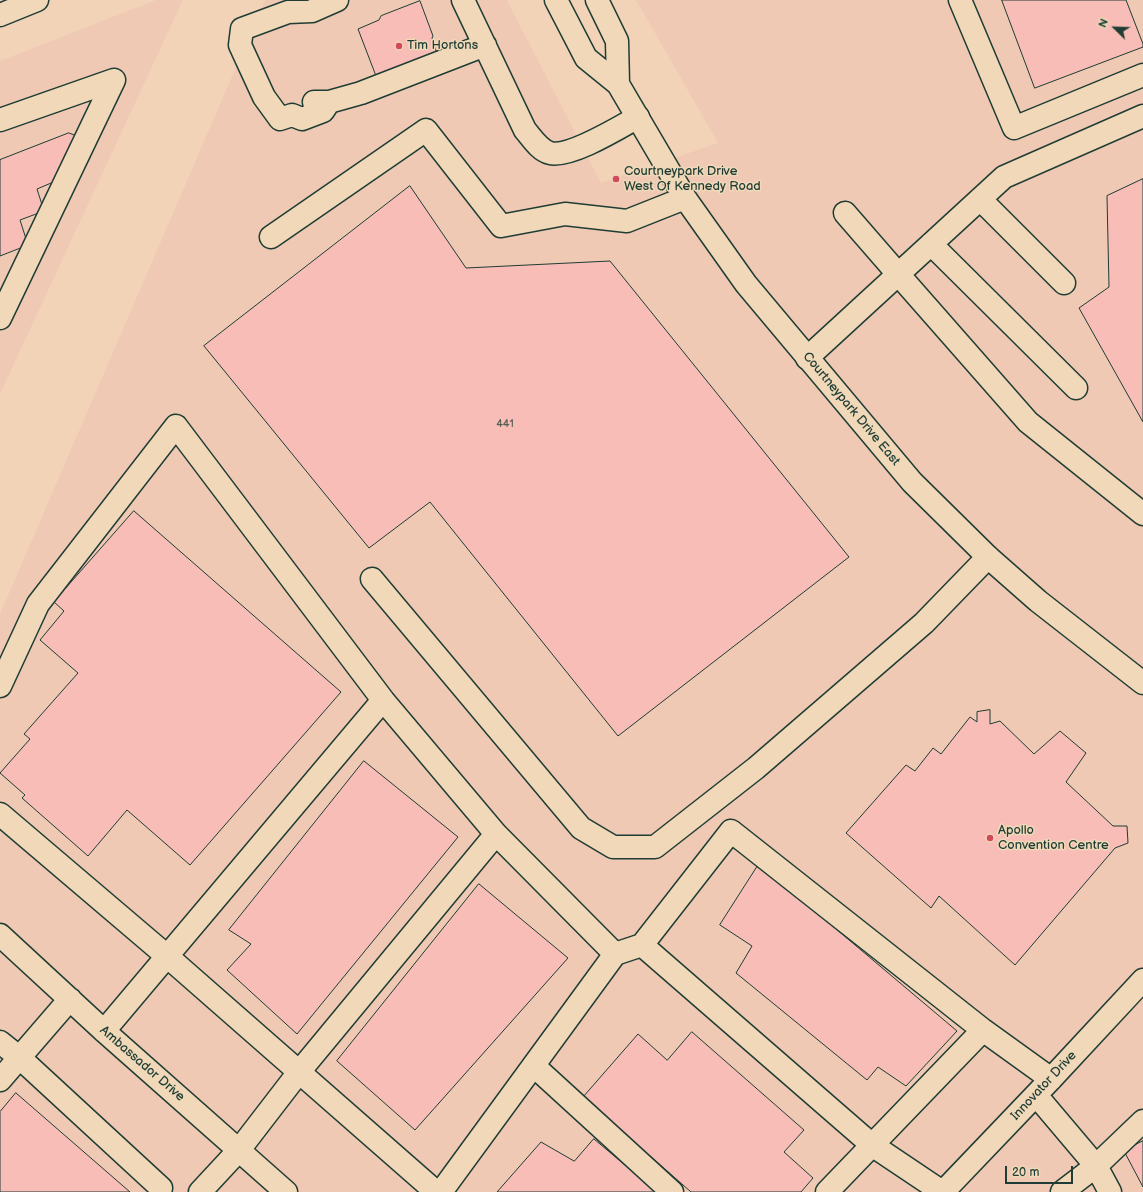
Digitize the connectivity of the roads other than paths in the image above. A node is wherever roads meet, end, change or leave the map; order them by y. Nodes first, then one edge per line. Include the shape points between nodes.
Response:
1 (36, 0) edge
2 (337, 0) edge
3 (463, 0) edge
4 (556, 0) edge
5 (597, 0) edge
6 (960, 0) edge
7 (281, 10) edge
8 (0, 15) edge
9 (485, 45) junction
10 (1143, 75) edge
11 (618, 84) junction
12 (1143, 116) edge
13 (638, 117) junction
14 (0, 120) edge
15 (685, 198) junction
16 (980, 199) junction
17 (845, 213) dead end
18 (271, 237) dead end
19 (931, 244) junction
20 (898, 274) junction
21 (1064, 283) dead end
22 (0, 318) edge
23 (807, 358) junction
24 (1076, 388) dead end
25 (1143, 514) edge
26 (988, 557) junction
27 (372, 579) dead end
28 (1143, 683) edge
29 (0, 686) edge
30 (383, 700) junction
31 (0, 814) edge
32 (496, 834) junction
33 (0, 935) edge
34 (642, 945) junction
35 (615, 954) junction
36 (168, 957) junction
37 (1143, 980) edge
38 (70, 999) junction
39 (982, 1030) junction
40 (104, 1031) junction
41 (0, 1042) edge
42 (20, 1058) junction
43 (534, 1066) junction
44 (299, 1072) junction
45 (1051, 1079) junction
46 (0, 1080) edge
47 (1036, 1095) junction
48 (1143, 1121) edge
49 (872, 1144) junction
50 (239, 1150) junction
51 (1096, 1166) junction
52 (161, 1188) dead end
53 (200, 1192) edge
54 (286, 1192) edge
55 (436, 1192) edge
56 (441, 1192) edge
57 (672, 1192) edge
58 (827, 1192) edge
59 (942, 1192) edge
60 (1062, 1192) edge
61 (1110, 1192) edge

1 - 8 main road
2 - 7 main road via 312,11
3 - 9 main road
4 - 11 main road, Courtneypark Drive East via 586,58
5 - 11 main road, Courtneypark Drive East via 617,41
6 - 10 main road via 1014,128
7 - 9 main road via 242,29 240,45 264,97 280,119 292,115 302,119 323,111 328,102 361,93
9 - 13 main road via 525,130 534,142 550,153 561,153 592,143
11 - 13 main road, Courtneypark Drive East
12 - 16 main road via 1004,177
13 - 15 main road, Courtneypark Drive East
14 - 22 main road via 114,80
15 - 18 main road via 627,221 564,214 501,226 426,130
15 - 23 main road, Courtneypark Drive East via 746,284
16 - 19 main road
16 - 21 main road
17 - 20 main road
19 - 20 main road
19 - 24 main road
20 - 23 main road
20 - 25 main road via 1028,422
23 - 26 main road, Courtneypark Drive East via 912,482
26 - 27 main road via 906,639 756,768 655,847 612,847 581,828
26 - 28 main road, Courtneypark Drive East via 1038,601
29 - 30 main road via 38,604 176,426
30 - 32 main road
30 - 36 main road
31 - 36 main road
32 - 35 main road
32 - 44 main road
33 - 38 main road, Ambassador Drive
34 - 35 main road
34 - 39 main road via 731,831
34 - 49 main road
35 - 43 main road
36 - 40 main road
36 - 44 main road
37 - 45 main road, Innovator Drive
38 - 40 main road, Ambassador Drive
38 - 42 main road
39 - 45 main road
39 - 49 main road
40 - 50 main road, Ambassador Drive
41 - 42 main road
42 - 46 main road
42 - 52 main road
43 - 56 main road
43 - 57 main road
44 - 50 main road
44 - 55 main road
45 - 47 main road, Innovator Drive
47 - 51 main road
47 - 59 main road, Innovator Drive
48 - 51 main road
49 - 58 main road
49 - 59 main road
50 - 53 main road
50 - 54 main road, Ambassador Drive
51 - 60 main road
51 - 61 main road

